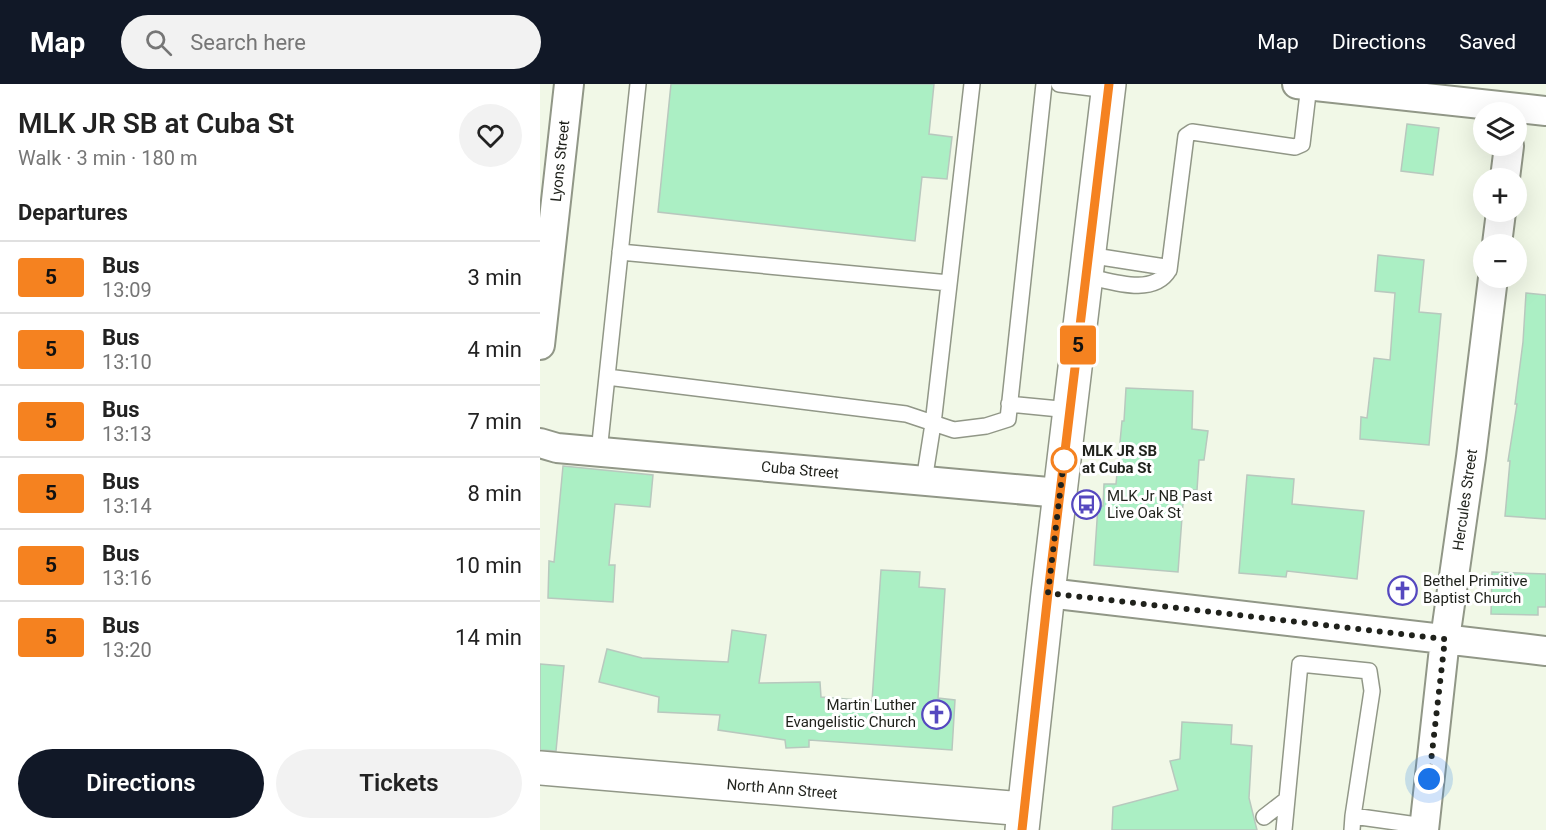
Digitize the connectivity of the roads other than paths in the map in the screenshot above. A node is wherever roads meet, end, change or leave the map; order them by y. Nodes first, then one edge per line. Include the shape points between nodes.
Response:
1 (569, 84) edge
2 (638, 84) edge
3 (972, 84) edge
4 (1044, 84) edge
5 (1059, 84) edge
6 (1303, 85) edge
7 (1109, 87) edge
8 (1514, 101) edge
9 (1546, 111) edge
10 (620, 252) junction
11 (1087, 265) junction
12 (1169, 270) junction
13 (949, 283) junction
14 (1492, 288) edge
15 (540, 345) edge
16 (607, 377) junction
17 (1009, 404) junction
18 (1070, 410) junction
19 (933, 424) junction
20 (540, 443) edge
21 (599, 452) junction
22 (924, 481) junction
23 (1060, 493) junction
24 (1048, 593) junction
25 (1445, 639) junction
26 (1546, 651) edge
27 (540, 768) edge
28 (1286, 800) junction
29 (1264, 817) dead end
30 (1023, 820) edge
31 (1352, 823) edge
32 (1424, 828) edge
33 (1284, 830) edge

1 - 15 street, Lyons Street
2 - 10 lane
3 - 13 lane
4 - 17 lane
5 - 7 lane
6 - 8 street
6 - 12 lane via 1302,144 1295,147 1192,132 1186,136
7 - 11 main road
8 - 9 street
10 - 13 lane
10 - 16 lane
11 - 12 lane
11 - 12 lane via 1134,285 1166,276
11 - 18 main road
13 - 19 lane
14 - 25 street, Hercules Street
16 - 19 lane via 906,414
16 - 21 lane
17 - 18 lane
17 - 19 lane via 1008,418 986,426 954,430
18 - 23 main road
19 - 22 lane
20 - 21 street, Cuba Street
21 - 22 street, Cuba Street
22 - 23 street, Cuba Street
23 - 24 main road
24 - 25 street
24 - 30 main road
25 - 26 street
25 - 32 street, Hercules Street
27 - 30 main road, North Ann Street
28 - 29 lane
28 - 31 lane via 1300,664 1369,670 1372,691
28 - 33 lane
31 - 32 lane

